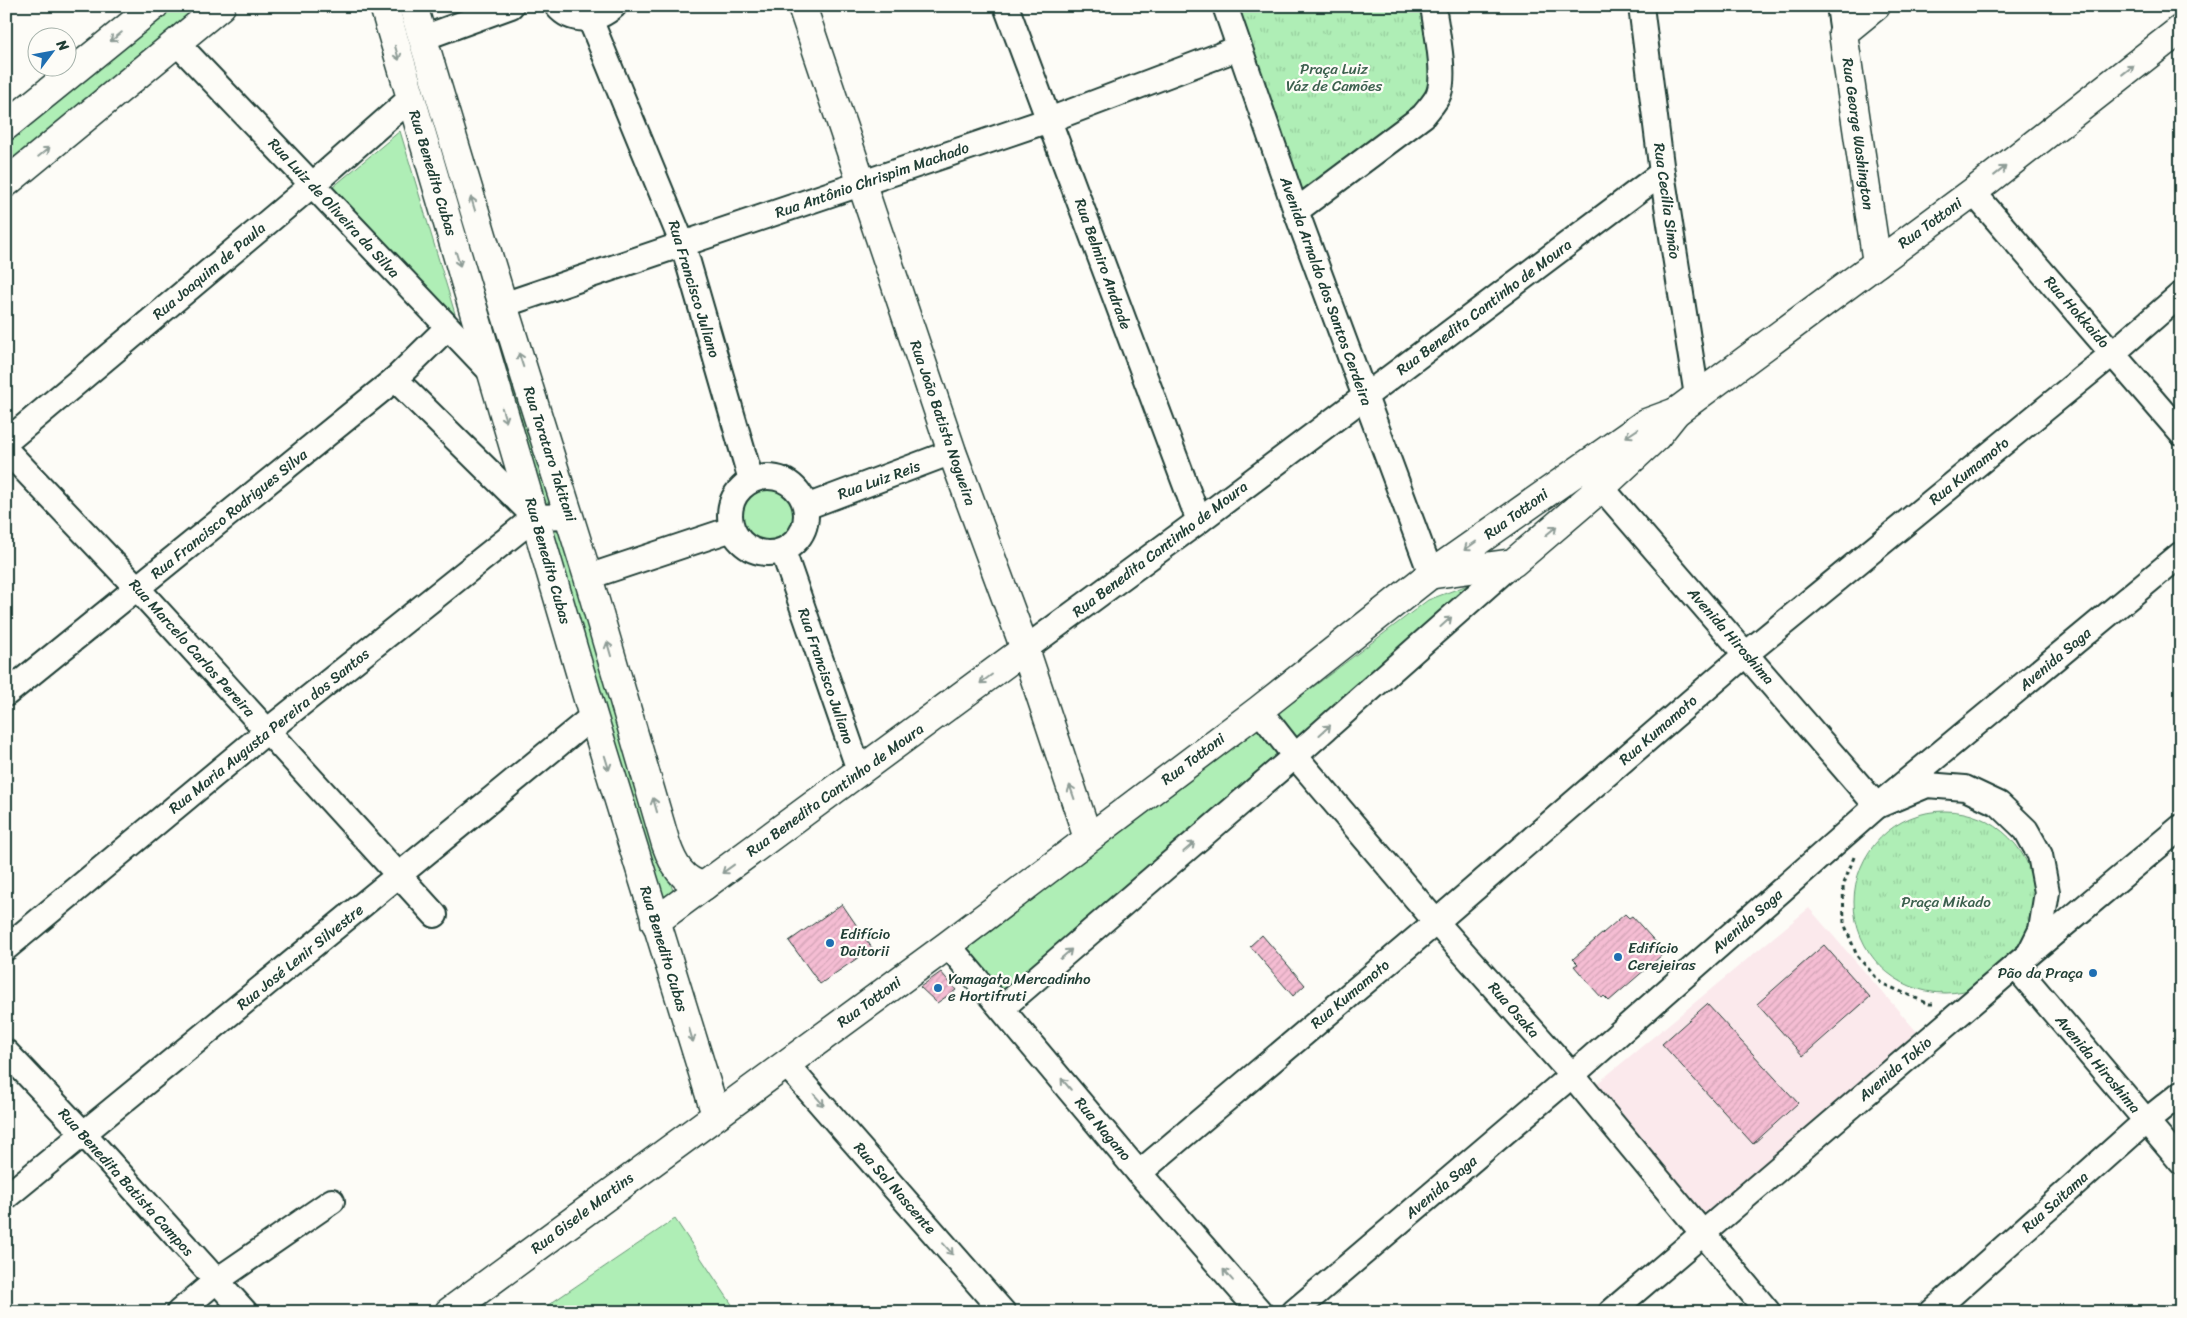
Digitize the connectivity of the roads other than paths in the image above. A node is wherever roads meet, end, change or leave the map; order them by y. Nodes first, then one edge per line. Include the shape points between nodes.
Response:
1 (221, 6) edge
2 (384, 6) edge
3 (413, 6) edge
4 (511, 6) edge
5 (557, 6) edge
6 (614, 6) edge
7 (802, 6) edge
8 (1006, 6) edge
9 (1225, 6) edge
10 (1433, 6) edge
11 (1641, 6) edge
12 (1838, 6) edge
13 (1876, 6) edge
14 (150, 8) edge
15 (590, 19) junction
16 (2181, 28) edge
17 (1843, 33) junction
18 (423, 38) junction
19 (177, 43) junction
20 (1239, 48) junction
21 (410, 98) junction
22 (1049, 120) junction
23 (6, 126) edge
24 (1662, 173) junction
25 (6, 183) edge
26 (861, 183) junction
27 (312, 185) junction
28 (1973, 192) junction
29 (1296, 211) junction
30 (683, 245) junction
31 (1877, 263) junction
32 (2181, 294) edge
33 (504, 305) junction
34 (447, 328) junction
35 (2112, 354) junction
36 (492, 372) junction
37 (395, 380) junction
38 (1697, 396) junction
39 (1364, 397) junction
40 (1676, 412) junction
41 (2181, 433) edge
42 (6, 442) edge
43 (6, 450) edge
44 (952, 452) junction
45 (1583, 466) junction
46 (751, 480) junction
47 (1602, 487) junction
48 (806, 507) junction
49 (570, 516) junction
50 (535, 517) junction
51 (1199, 521) junction
52 (732, 529) junction
53 (783, 551) junction
54 (2181, 554) edge
55 (1513, 562) junction
56 (1431, 574) junction
57 (588, 576) junction
58 (137, 588) junction
59 (1025, 649) junction
60 (1746, 654) junction
61 (6, 694) edge
62 (1259, 710) junction
63 (593, 716) junction
64 (267, 731) junction
65 (1295, 756) junction
66 (860, 773) junction
67 (1877, 806) junction
68 (2181, 827) edge
69 (1088, 838) junction
70 (666, 844) junction
71 (634, 852) junction
72 (400, 876) junction
73 (704, 886) junction
74 (435, 915) dead end
75 (655, 922) junction
76 (1436, 922) junction
77 (948, 945) junction
78 (6, 948) edge
79 (2022, 960) junction
80 (1002, 1008) junction
81 (6, 1052) edge
82 (786, 1064) junction
83 (1572, 1075) junction
84 (2181, 1094) edge
85 (716, 1115) junction
86 (2146, 1121) junction
87 (84, 1134) junction
88 (2181, 1162) edge
89 (1139, 1173) junction
90 (6, 1197) edge
91 (332, 1201) dead end
92 (1701, 1233) junction
93 (216, 1282) junction
94 (179, 1312) edge
95 (244, 1312) edge
96 (449, 1312) edge
97 (1003, 1312) edge
98 (1260, 1312) edge
99 (1294, 1312) edge
100 (1611, 1312) edge
101 (1768, 1312) edge
102 (1932, 1312) edge

1 - 19 street
2 -> 21 street, Rua Benedito Cubas
3 - 18 street, Rua Torataro Takitani
4 - 18 street
5 - 15 street via 573,17
6 - 15 street via 603,15
7 - 26 street, Rua João Batista Nogueira
8 - 22 street, Rua Belmiro Andrade
9 - 20 street, Avenida Arnaldo dos Santos Cerdeira
10 - 29 street via 1441,76 1439,94 1431,106 1423,116
11 - 24 street, Rua Cecília Simão
12 - 17 street, Rua George Washington
13 - 17 street
14 -> 23 street
15 - 30 street, Rua Francisco Juliano
28 -> 16 street, Rua Tottoni
17 - 31 street, Rua George Washington
33 -> 18 street, Rua Torataro Takitani
25 -> 19 street
19 - 27 street, Rua Luiz de Oliveira da Silva
20 - 22 street, Rua Antônio Chrispim Machado
20 - 29 street, Avenida Arnaldo dos Santos Cerdeira
21 - 27 street, Rua Joaquim de Paula
21 -> 36 street, Rua Benedito Cubas
22 - 26 street, Rua Antônio Chrispim Machado
22 - 51 street, Rua Belmiro Andrade
24 - 38 street, Rua Cecília Simão
24 - 39 street, Rua Benedita Cantinho de Moura
26 - 30 street, Rua Antônio Chrispim Machado
26 - 44 street, Rua João Batista Nogueira
27 - 34 street, Rua Luiz de Oliveira da Silva
27 - 42 street, Rua Joaquim de Paula
28 - 31 street, Rua Tottoni
28 - 35 street, Rua Hokkaido
29 - 39 street, Avenida Arnaldo dos Santos Cerdeira
30 - 33 street, Rua Antônio Chrispim Machado
30 - 46 street, Rua Francisco Juliano
31 - 38 street, Rua Tottoni
32 - 35 street, Rua Kumamoto
49 -> 33 street, Rua Torataro Takitani
34 - 36 street, Rua Luiz de Oliveira da Silva
34 - 37 street, Rua Francisco Rodrigues Silva
35 - 41 street, Rua Hokkaido
35 - 60 street, Rua Kumamoto
36 -> 50 street, Rua Benedito Cubas
37 - 50 street
37 - 58 street, Rua Francisco Rodrigues Silva
38 - 40 street, Rua Tottoni
39 - 51 street, Rua Benedita Cantinho de Moura
39 - 56 street, Avenida Arnaldo dos Santos Cerdeira
40 -> 45 street, Rua Tottoni via 1646,423
40 - 47 street, Rua Tottoni via 1656,437
43 - 58 street, Rua Marcelo Carlos Pereira
44 - 48 street, Rua Luiz Reis
44 - 59 street, Rua João Batista Nogueira
45 - 47 street, Avenida Hiroshima
45 -> 56 street, Rua Tottoni
46 - 48 street via 766,476 780,478 801,495
46 - 52 street via 733,499 730,512
55 -> 47 street, Rua Tottoni
47 - 60 street, Avenida Hiroshima
48 - 53 street via 804,530
49 - 50 street
49 - 57 street, Rua Torataro Takitani
50 - 63 street, Rua Benedito Cubas
50 - 64 street, Rua Maria Augusta Pereira dos Santos
51 - 59 street, Rua Benedita Cantinho de Moura
52 - 53 street via 744,545 756,552
52 - 57 street
53 - 66 street, Rua Francisco Juliano
54 - 67 street, Avenida Saga
55 - 56 street
65 -> 55 street, Rua Tottoni
56 - 62 street, Rua Tottoni
70 -> 57 street, Rua Torataro Takitani
58 - 61 street, Rua Francisco Rodrigues Silva
58 - 64 street, Rua Marcelo Carlos Pereira
59 -> 66 street, Rua Benedita Cantinho de Moura
69 -> 59 street, Rua João Batista Nogueira
60 - 67 street, Avenida Hiroshima
60 - 76 street, Rua Kumamoto
62 - 65 street, Rua Osaka
62 - 69 street, Rua Tottoni
63 -> 71 street, Rua Benedito Cubas
63 - 72 street, Rua José Lenir Silvestre
64 - 72 street, Rua Marcelo Carlos Pereira
64 - 78 street, Rua Maria Augusta Pereira dos Santos
65 - 76 street, Rua Osaka
80 -> 65 street, Rua Tottoni
66 -> 73 street, Rua Benedita Cantinho de Moura
67 - 79 street via 1927,785 1965,788 1999,804 2026,830 2040,855 2047,892 2041,930
67 - 83 street, Avenida Saga
68 - 79 street, Avenida Tokio
69 - 77 street, Rua Tottoni
70 - 71 street via 658,850
70 - 73 street, Rua Torataro Takitani via 678,871 688,880
71 - 75 street, Rua Benedito Cubas
72 - 74 street, Rua Marcelo Carlos Pereira
72 - 87 street, Rua José Lenir Silvestre
73 - 75 street, Rua Benedita Cantinho de Moura
75 -> 85 street, Rua Benedito Cubas
76 - 83 street, Rua Osaka
76 - 89 street, Rua Kumamoto
77 - 80 street, Rua Nagano
77 - 82 street, Rua Tottoni
79 - 86 street, Avenida Hiroshima
79 - 92 street, Avenida Tokio
89 -> 80 street, Rua Nagano
81 - 87 street, Rua Benedita Batista Campos
82 - 85 street, Rua Tottoni
82 -> 97 street, Rua Sol Nascente
83 - 92 street, Rua Osaka
83 - 99 street, Avenida Saga
84 - 86 street, Rua Saitama
85 - 96 street, Rua Gisele Martins
86 - 88 street, Avenida Hiroshima
86 - 102 street, Rua Saitama
87 - 90 street, Rua José Lenir Silvestre
87 - 93 street, Rua Benedita Batista Campos
98 -> 89 street, Rua Nagano
91 - 93 street
92 - 100 street, Avenida Tokio
92 - 101 street, Rua Osaka
93 - 94 street
93 - 95 street, Rua Benedita Batista Campos

